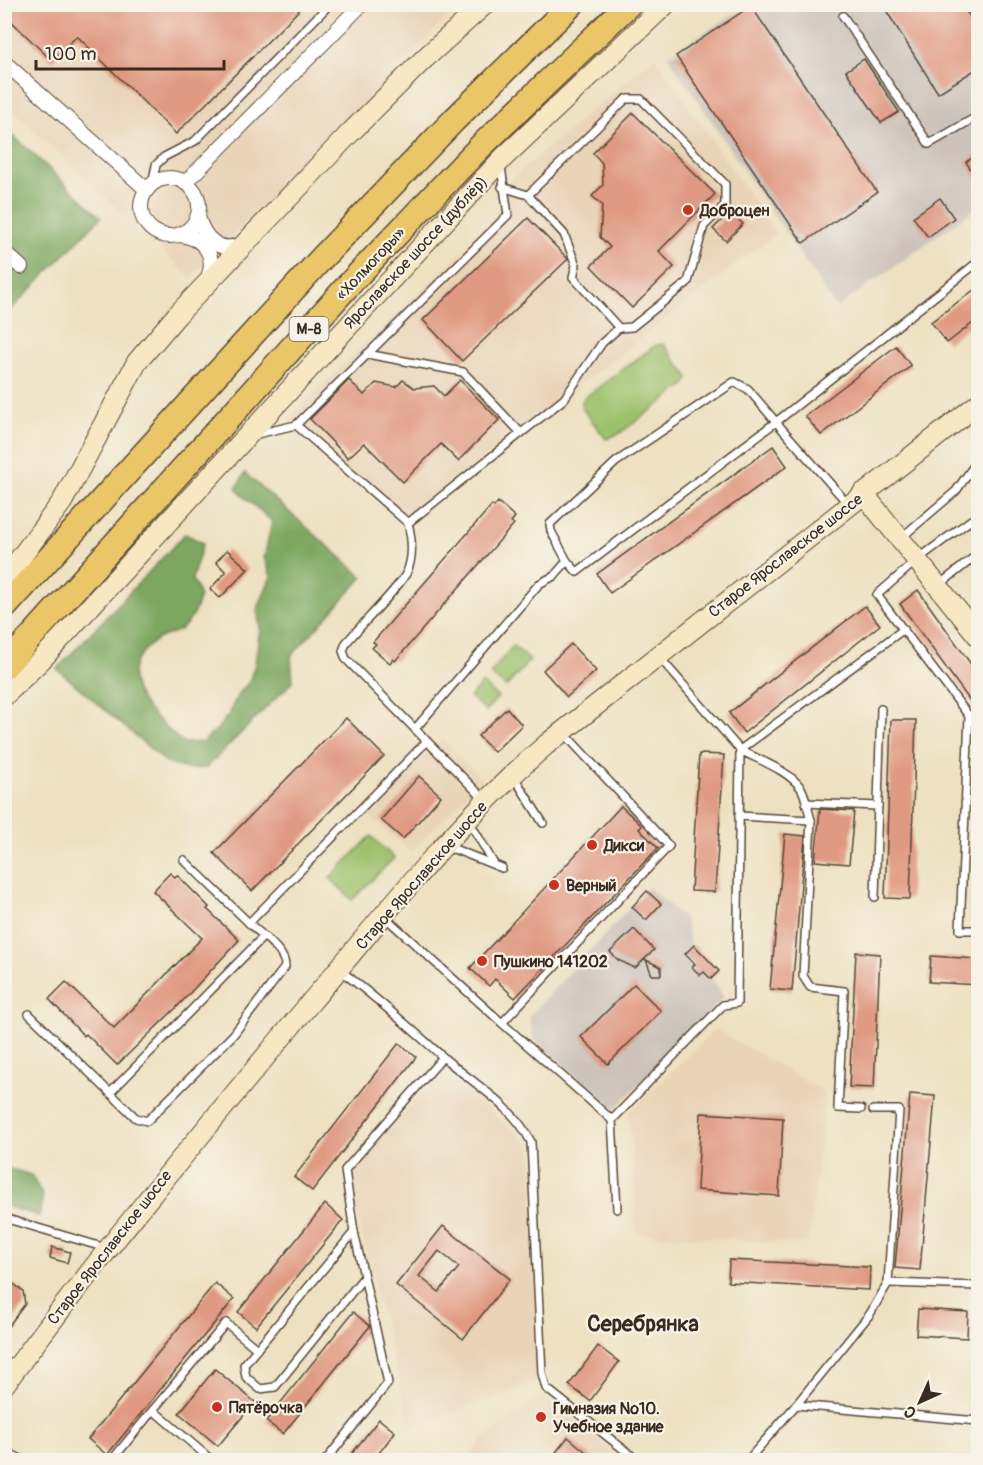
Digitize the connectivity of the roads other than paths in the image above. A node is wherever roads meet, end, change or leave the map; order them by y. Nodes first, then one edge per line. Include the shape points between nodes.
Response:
1 (330, 4) edge
2 (362, 4) edge
3 (485, 4) edge
4 (572, 4) edge
5 (629, 4) edge
6 (666, 4) edge
7 (843, 16) dead end
8 (4, 62) edge
9 (978, 116) edge
10 (502, 158) junction
11 (185, 183) junction
12 (150, 187) junction
13 (502, 187) junction
14 (528, 195) junction
15 (198, 216) junction
16 (179, 235) junction
17 (247, 241) junction
18 (4, 252) edge
19 (978, 262) edge
20 (21, 267) dead end
21 (201, 289) junction
22 (619, 328) junction
23 (367, 354) junction
24 (978, 404) edge
25 (776, 422) junction
26 (296, 425) junction
27 (521, 433) junction
28 (978, 460) edge
29 (221, 465) junction
30 (856, 499) junction
31 (408, 523) junction
32 (978, 531) edge
33 (900, 539) junction
34 (978, 554) edge
35 (918, 559) junction
36 (567, 561) junction
37 (4, 580) edge
38 (938, 586) junction
39 (4, 608) edge
40 (904, 629) junction
41 (978, 636) edge
42 (658, 656) junction
43 (4, 667) edge
44 (4, 696) edge
45 (881, 709) dead end
46 (415, 729) junction
47 (563, 732) junction
48 (427, 741) junction
49 (740, 750) junction
50 (513, 775) junction
51 (806, 803) junction
52 (479, 806) junction
53 (878, 806) junction
54 (739, 816) junction
55 (811, 820) junction
56 (543, 823) dead end
57 (438, 851) junction
58 (184, 860) dead end
59 (494, 864) junction
60 (502, 868) dead end
61 (875, 897) dead end
62 (384, 916) junction
63 (249, 923) junction
64 (978, 930) edge
65 (263, 937) junction
66 (339, 970) junction
67 (29, 1014) dead end
68 (502, 1023) junction
69 (443, 1057) junction
70 (110, 1093) junction
71 (861, 1109) dead end
72 (873, 1110) dead end
73 (612, 1120) junction
74 (617, 1209) dead end
75 (4, 1218) edge
76 (354, 1232) junction
77 (107, 1249) junction
78 (364, 1277) junction
79 (888, 1283) junction
80 (978, 1286) edge
81 (257, 1349) junction
82 (4, 1385) edge
83 (796, 1405) junction
84 (153, 1410) junction
85 (978, 1421) edge
86 (4, 1451) edge
87 (209, 1458) dead end
88 (23, 1461) edge
89 (112, 1461) edge
90 (326, 1461) edge
91 (637, 1461) edge
92 (748, 1461) edge

1 - 12 lane via 195,141 156,165
2 - 11 street
3 - 17 street via 416,67
4 - 39 highway, М-8 via 321,259
5 - 43 highway, «Холмогоры» / М-8 via 480,148 353,280
6 - 10 street, Ярославское шоссе (дублёр)
7 - 9 lane via 929,144
8 - 12 street
10 - 13 lane
10 - 29 street, Ярославское шоссе (дублёр)
11 - 12 street via 165,179
11 - 15 street via 197,197
12 - 16 street via 142,210 147,224 165,235
13 - 14 lane
13 - 23 lane via 508,215
14 - 22 lane via 564,234 576,265 573,277
14 - 22 lane via 626,99 641,99 725,184 725,205 704,226 688,282 632,327
15 - 16 street
15 - 17 street via 204,234 220,246 236,247
16 - 21 street via 190,236 208,250 211,267
17 - 21 street
18 - 20 street
19 - 25 lane
21 - 37 street via 137,362 62,502
22 - 27 lane via 602,344 564,399
23 - 26 lane
23 - 27 lane via 463,372
24 - 30 street, Старое Ярославское шоссе
25 - 30 lane
25 - 36 lane via 577,572
25 - 36 lane via 741,384 728,385 616,462 553,521 551,531
26 - 29 lane via 252,437
26 - 31 lane
27 - 31 lane
28 - 33 lane via 956,491
29 - 44 street, Ярославское шоссе (дублёр)
30 - 33 street
30 - 42 street, Старое Ярославское шоссе
31 - 46 lane via 411,560 405,574 346,642 343,651 346,659
32 - 35 lane via 971,520
33 - 35 street
34 - 38 lane
35 - 38 street
35 - 40 lane via 877,595
36 - 46 lane via 554,576 539,584
38 - 41 street
40 - 49 lane
40 - 64 lane via 969,716 960,930
42 - 47 street, Старое Ярославское шоссе
42 - 49 lane
45 - 53 lane
46 - 48 lane
47 - 50 street, Старое Ярославское шоссе
47 - 68 lane via 669,846
48 - 52 lane
48 - 63 lane
49 - 51 lane via 785,774 801,788
49 - 54 lane
50 - 52 street, Старое Ярославское шоссе
50 - 56 lane
51 - 53 lane
51 - 55 lane
52 - 57 street, Старое Ярославское шоссе
52 - 59 lane via 472,826
53 - 61 lane
54 - 55 lane
54 - 73 lane via 737,1003 723,1005
55 - 71 lane via 803,976 810,987 844,991 838,1108
57 - 59 lane via 454,849
57 - 62 street, Старое Ярославское шоссе
58 - 63 lane
59 - 60 lane
62 - 66 street, Старое Ярославское шоссе
62 - 68 lane
63 - 65 lane
65 - 70 lane
65 - 70 lane via 285,960 285,967 233,1035 147,1121 142,1122
66 - 69 lane via 408,1023
66 - 77 street, Старое Ярославское шоссе
67 - 70 lane
68 - 73 lane
69 - 76 lane via 345,1170
69 - 91 lane via 523,1124 531,1142 542,1373 546,1388
72 - 79 lane via 899,1110
73 - 74 lane
75 - 77 lane
76 - 78 lane
76 - 81 lane
77 - 82 street, Старое Ярославское шоссе
78 - 81 lane via 275,1387 260,1389 246,1377 244,1365
78 - 90 lane via 388,1383
79 - 80 lane
79 - 83 lane via 870,1314
81 - 84 lane via 226,1323
83 - 85 lane
83 - 92 lane
84 - 87 lane
84 - 89 lane
86 - 88 lane

